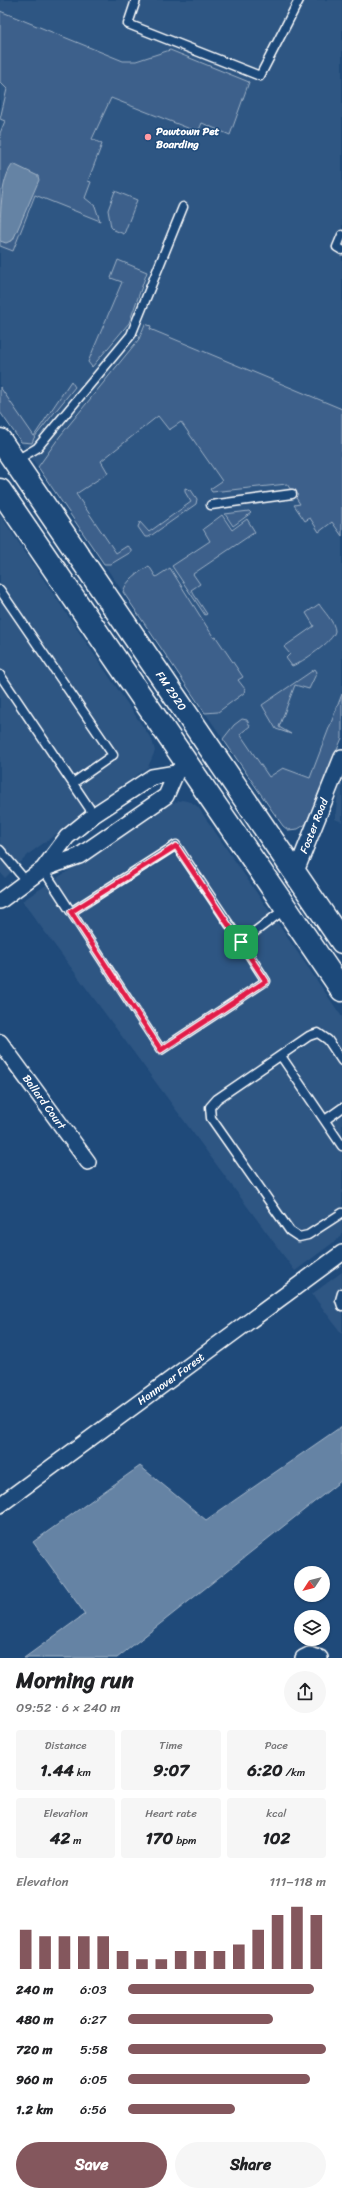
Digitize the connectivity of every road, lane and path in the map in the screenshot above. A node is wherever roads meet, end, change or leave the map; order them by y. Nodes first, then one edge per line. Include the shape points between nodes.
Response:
1 (136, 0) edge
2 (299, 0) edge
3 (183, 207) dead end
4 (342, 235) edge
5 (342, 250) edge
6 (0, 440) edge
7 (15, 462) junction
8 (0, 490) edge
9 (292, 494) dead end
10 (211, 505) dead end
11 (0, 590) edge
12 (0, 675) edge
13 (342, 757) edge
14 (181, 768) junction
15 (73, 783) junction
16 (94, 815) junction
17 (0, 850) edge
18 (43, 869) junction
19 (295, 874) junction
20 (26, 881) junction
21 (0, 901) edge
22 (286, 909) junction
23 (71, 912) junction
24 (241, 942) junction
25 (342, 942) edge
26 (342, 990) edge
27 (0, 1042) edge
28 (281, 1056) junction
29 (342, 1061) edge
30 (342, 1108) edge
31 (325, 1120) junction
32 (342, 1146) edge
33 (88, 1162) dead end
34 (342, 1213) edge
35 (342, 1253) edge
36 (342, 1293) edge
37 (342, 1306) edge
38 (0, 1505) edge
39 (303, 1658) edge
40 (320, 1658) edge

1 - 2 lane via 128,24 260,76
3 - 7 lane via 131,335 37,448
4 - 5 lane via 336,247
6 - 7 main road, FM 2920 / FM 2920
7 - 19 main road, FM 2920 / FM 2920
8 - 14 main road
9 - 10 lane
11 - 15 lane via 113,755
12 - 15 lane
13 - 19 street, Foster Road
14 - 16 street via 152,777
14 - 18 street via 166,796 79,856
14 - 22 main road
15 - 16 lane
16 - 18 street via 67,837
17 - 20 lane
18 - 20 street
18 - 23 lane
19 - 25 main road, FM 2920 / FM 2920
20 - 21 street
22 - 24 lane
22 - 26 main road
23 - 24 lane via 176,846
23 - 24 lane via 161,1050 266,981
27 - 33 street, Ballard Court
28 - 29 lane via 309,1036 318,1033 328,1040
28 - 31 lane
28 - 34 lane via 217,1099 210,1107 211,1118 290,1232 299,1237 308,1235
30 - 31 lane
31 - 32 lane
35 - 38 street, Hannover Forest
36 - 37 lane
39 - 40 street via 310,1655

